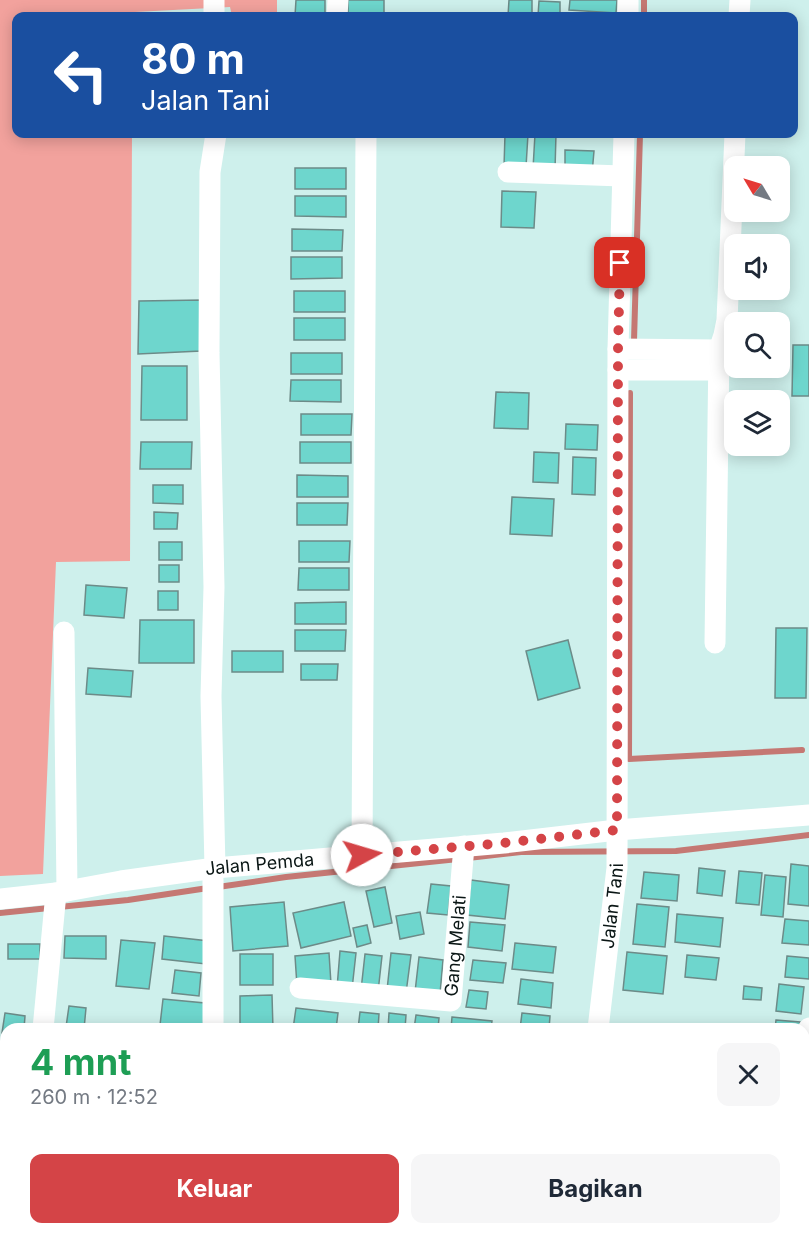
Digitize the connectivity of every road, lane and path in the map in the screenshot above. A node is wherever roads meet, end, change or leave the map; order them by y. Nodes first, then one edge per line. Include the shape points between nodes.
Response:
1 (215, 138) edge
2 (366, 138) edge
3 (624, 138) edge
4 (735, 138) edge
5 (508, 172) dead end
6 (622, 176) junction
7 (618, 359) junction
8 (719, 360) junction
9 (64, 632) dead end
10 (716, 643) dead end
11 (809, 815) edge
12 (617, 837) junction
13 (464, 846) junction
14 (362, 855) junction
15 (213, 877) junction
16 (0, 899) edge
17 (58, 900) junction
18 (300, 988) dead end
19 (44, 1023) edge
20 (213, 1023) edge
21 (599, 1023) edge

1 - 15 street via 210,172 208,353 214,587
2 - 14 street
3 - 6 street, Jalan Tani
4 - 8 street via 727,320
5 - 6 street
6 - 7 street, Jalan Tani
7 - 8 street
7 - 12 street, Jalan Tani
8 - 10 street
9 - 17 street
11 - 12 street, Jalan Pemda
12 - 13 street, Jalan Pemda
12 - 21 street, Jalan Tani via 617,868
13 - 14 street, Jalan Pemda
13 - 18 street, Gang Melati via 452,1001
14 - 15 street, Jalan Pemda
15 - 17 street, Jalan Pemda via 121,881
15 - 20 street
16 - 17 street, Jalan Pemda
17 - 19 street

